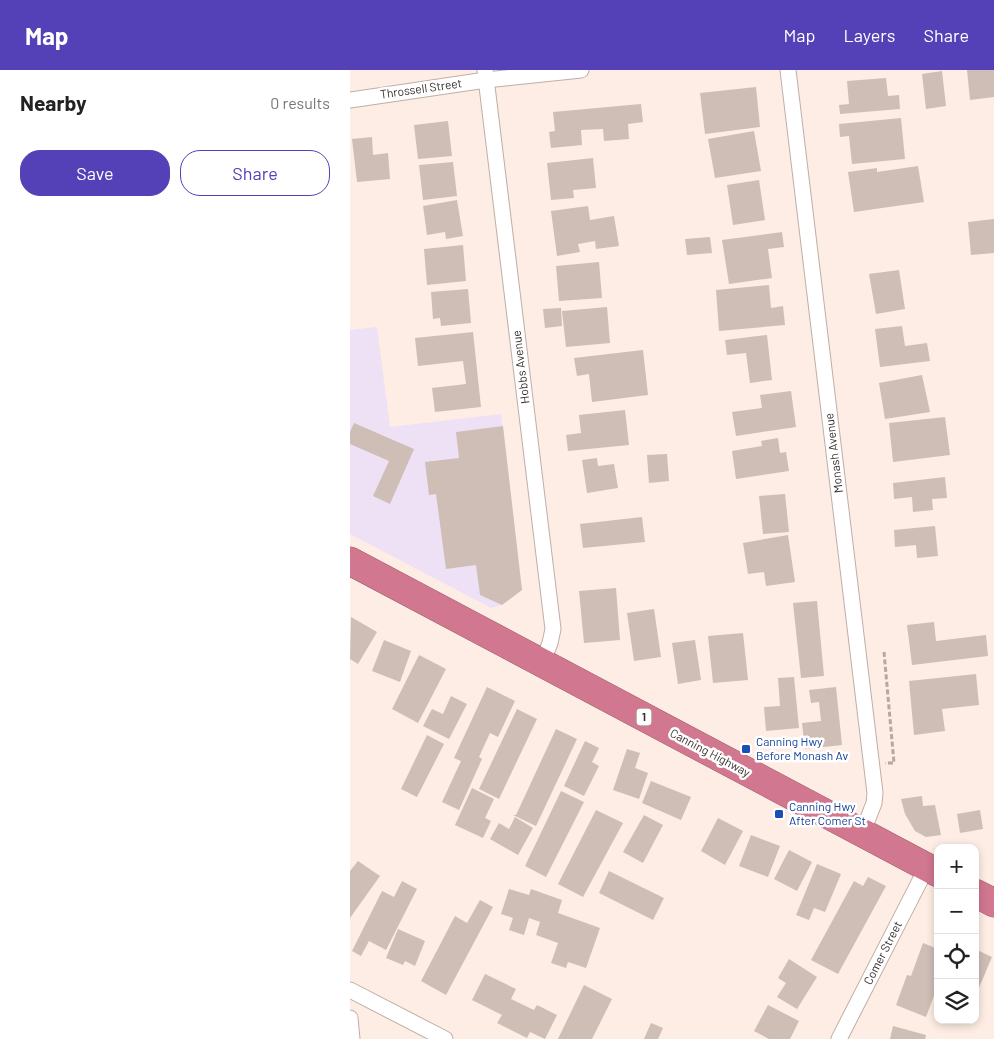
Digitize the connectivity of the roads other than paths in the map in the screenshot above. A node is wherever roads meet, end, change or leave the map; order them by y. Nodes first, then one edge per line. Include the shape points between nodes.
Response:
1 (581, 70) edge
2 (788, 70) edge
3 (485, 75) edge
4 (350, 100) edge
5 (350, 561) edge
6 (542, 663) junction
7 (862, 834) junction
8 (932, 870) edge
9 (979, 895) edge
10 (994, 903) edge
11 (350, 990) edge
12 (350, 1018) edge
13 (352, 1039) edge
14 (445, 1039) edge
15 (839, 1039) edge

1 - 3 street, Throssell Street
2 - 7 street, Monash Avenue via 875,794
3 - 4 street, Throssell Street
3 - 6 street, Hobbs Avenue via 553,630
5 - 6 highway, Canning Highway / 1
6 - 7 highway, Canning Highway / 1
7 - 8 highway, Canning Highway / 1
8 - 15 street, Comer Street
9 - 10 highway
11 - 14 street
12 - 13 street

